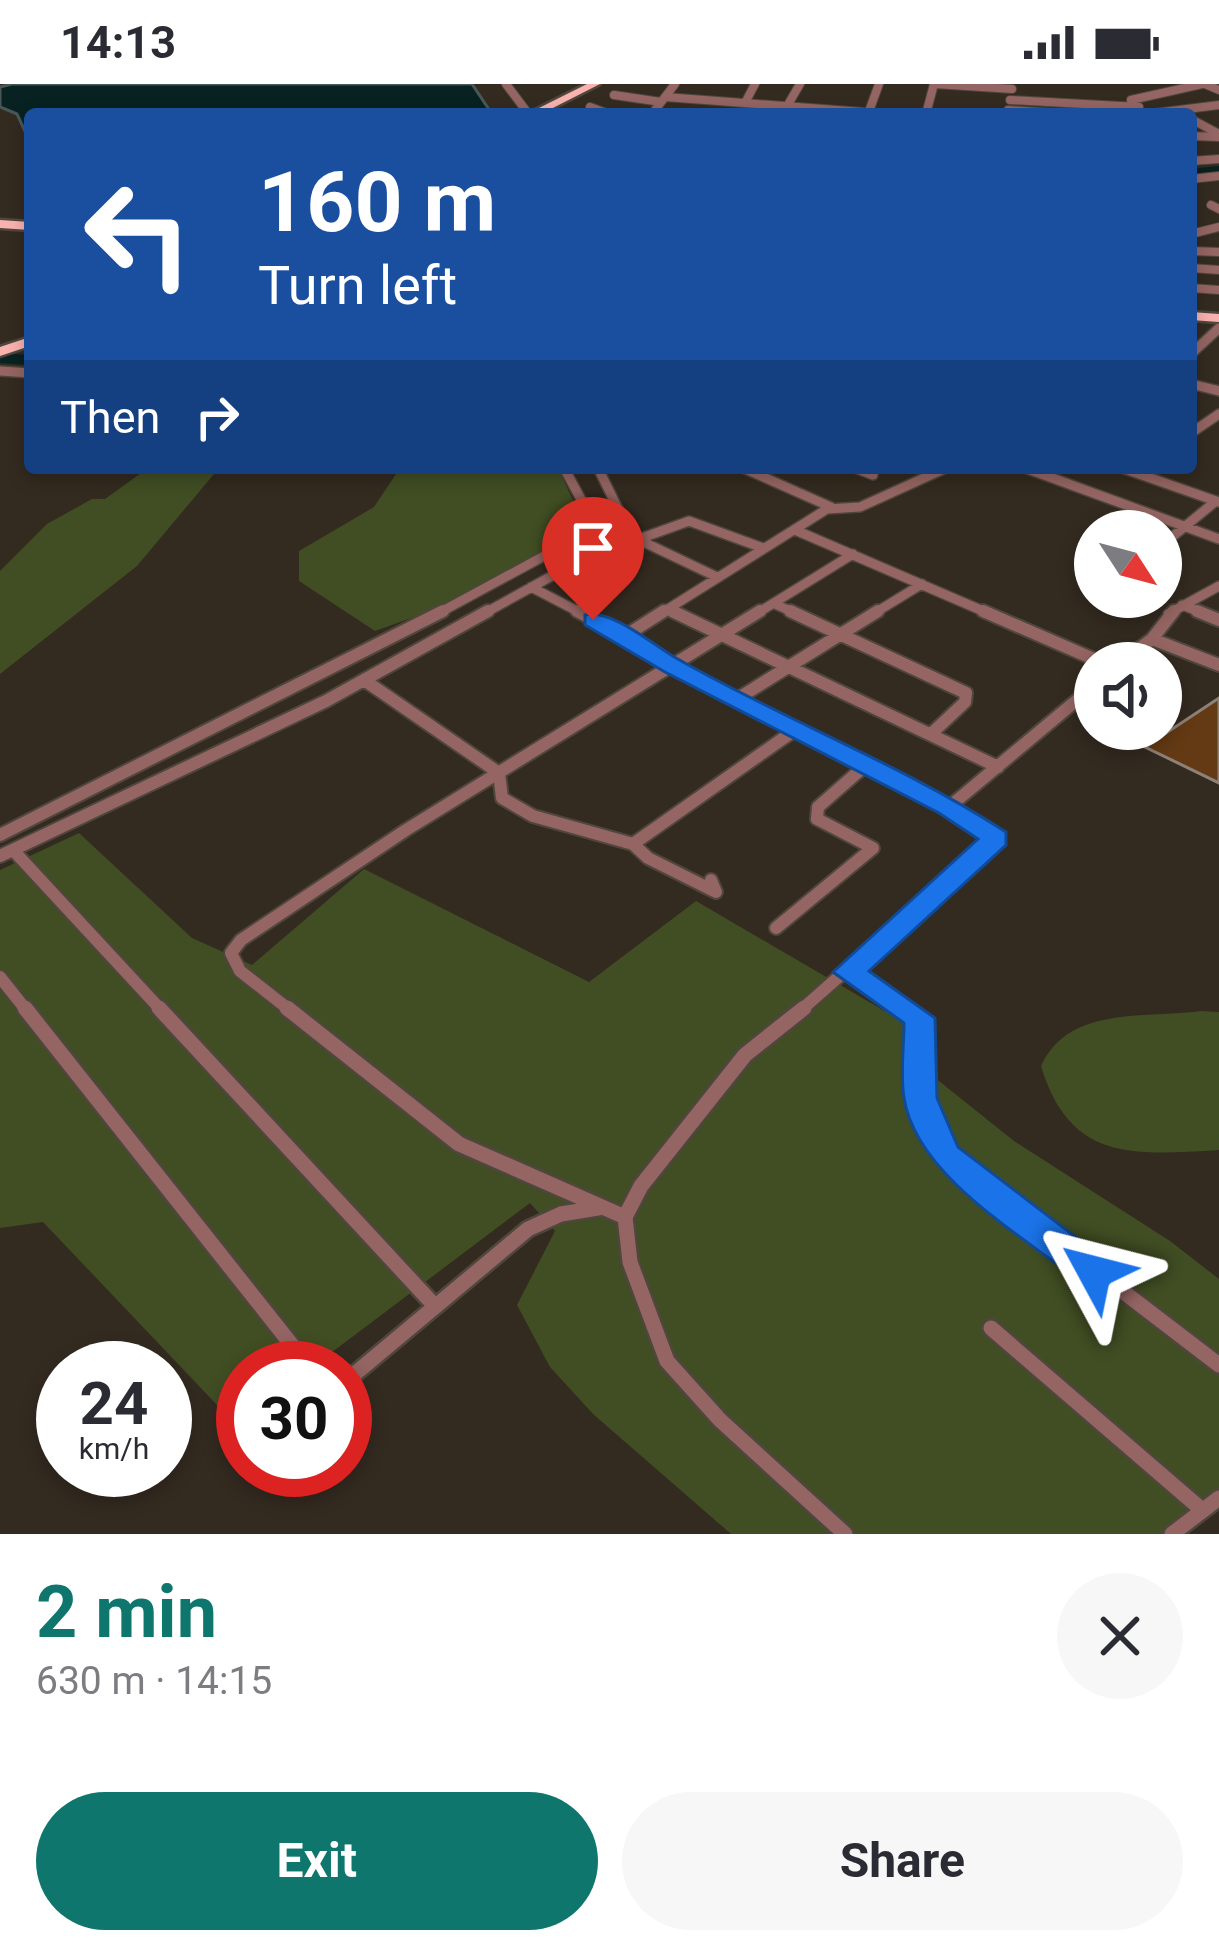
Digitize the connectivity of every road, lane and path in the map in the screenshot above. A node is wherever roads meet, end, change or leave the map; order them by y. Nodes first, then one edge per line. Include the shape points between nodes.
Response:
1 (506, 84) edge
2 (595, 84) edge
3 (675, 84) edge
4 (718, 84) edge
5 (755, 84) edge
6 (934, 84) edge
7 (1121, 84) edge
8 (1150, 84) edge
9 (1204, 84) edge
10 (1012, 87) edge
11 (610, 90) edge
12 (1219, 90) edge
13 (1168, 92) junction
14 (663, 100) junction
15 (708, 100) junction
16 (1010, 100) junction
17 (1131, 100) junction
18 (745, 103) junction
19 (590, 106) dead end
20 (526, 108) edge
21 (541, 108) edge
22 (561, 108) edge
23 (595, 108) edge
24 (657, 108) edge
25 (774, 108) edge
26 (1008, 108) edge
27 (1068, 108) edge
28 (1140, 108) edge
29 (1219, 322) edge
30 (1214, 339) edge
31 (566, 474) edge
32 (601, 474) edge
33 (756, 474) edge
34 (933, 474) edge
35 (1041, 474) edge
36 (1148, 474) edge
37 (1218, 502) edge
38 (831, 507) junction
39 (1186, 528) junction
40 (794, 530) junction
41 (1182, 531) edge
42 (620, 534) junction
43 (639, 539) junction
44 (1219, 539) edge
45 (763, 548) junction
46 (853, 554) junction
47 (717, 577) junction
48 (922, 584) junction
49 (1219, 586) edge
50 (531, 587) junction
51 (775, 604) junction
52 (1182, 605) joint
53 (667, 609) junction
54 (1162, 618) edge
55 (1219, 620) edge
56 (724, 634) junction
57 (843, 635) junction
58 (625, 636) junction
59 (1152, 639) junction
60 (1148, 642) edge
61 (1074, 650) edge
62 (1219, 665) edge
63 (790, 666) junction
64 (674, 667) junction
65 (364, 680) junction
66 (736, 699) junction
67 (1074, 703) edge
68 (795, 730) junction
69 (931, 734) junction
70 (866, 765) junction
71 (998, 767) junction
72 (499, 773) junction
73 (949, 807) junction
74 (0, 835) edge
75 (633, 844) junction
76 (7, 853) edge
77 (711, 880) dead end
78 (776, 928) dead end
79 (849, 972) junction
80 (0, 977) edge
81 (599, 1208) junction
82 (626, 1217) junction
83 (433, 1304) junction
84 (991, 1328) dead end
85 (289, 1341) edge
86 (372, 1358) edge
87 (1219, 1365) edge
88 (1210, 1503) edge
89 (844, 1534) edge
90 (1172, 1534) edge

1 - 20 street
2 - 21 highway
3 - 14 street
4 - 15 street
5 - 18 street
6 - 10 street
7 - 17 street
8 - 13 street
9 - 12 street
9 - 13 street
10 - 16 street
11 - 14 street
11 - 22 highway
13 - 17 street
14 - 15 street
14 - 24 street
15 - 18 street
16 - 26 street
16 - 27 street
17 - 28 street
18 - 25 street
19 - 23 street
29 - 30 street
31 - 74 street via 589,514 568,542 337,669
32 - 42 street via 621,508
33 - 38 street
34 - 38 street via 860,507
35 - 39 street
36 - 37 street
37 - 39 street
38 - 40 street
39 - 41 street
39 - 44 street
40 - 45 street
40 - 46 street
42 - 43 street
42 - 50 street
43 - 45 street via 698,519
43 - 47 street
45 - 47 street
46 - 48 street
46 - 51 street
47 - 53 street
48 - 57 street
48 - 61 street
49 - 52 street
50 - 58 street
50 - 65 street
51 - 56 street
51 - 57 street
52 - 55 street
53 - 56 street
53 - 58 street
54 - 59 street
56 - 63 street
56 - 64 street
57 - 63 street
57 - 69 street via 965,693
58 - 64 street
59 - 60 street
59 - 62 street
63 - 66 street
63 - 69 street
64 - 66 street
64 - 72 street
65 - 72 street
65 - 76 street
66 - 68 street
67 - 71 street
68 - 70 street
68 - 75 street
69 - 71 street
70 - 73 street
70 - 78 street via 818,807 817,819 873,848
71 - 73 street
72 - 75 street via 502,798 533,816
72 - 81 street via 241,940 232,962 459,1144
73 - 79 street via 996,838
75 - 77 street via 716,892
76 - 83 street
79 - 82 street via 745,1055 641,1186
79 - 87 street via 920,1018 920,1098 946,1156
80 - 85 street
81 - 82 street
81 - 83 street via 529,1229
82 - 89 street via 630,1262 667,1361
83 - 86 street
84 - 88 street via 1049,1385
88 - 90 street

